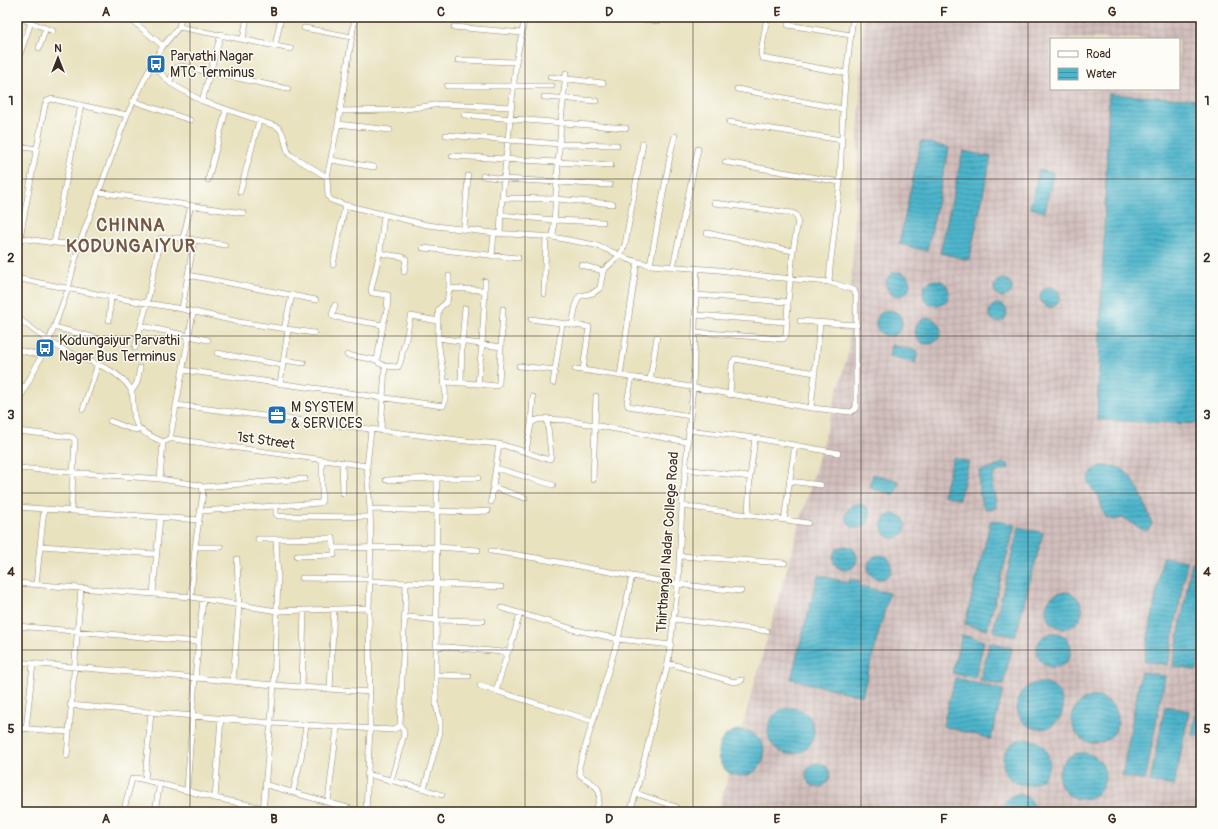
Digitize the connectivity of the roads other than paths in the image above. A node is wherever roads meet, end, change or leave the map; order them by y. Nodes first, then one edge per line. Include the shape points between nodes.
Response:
1 (17, 17) edge
2 (128, 17) edge
3 (181, 17) edge
4 (247, 17) edge
5 (281, 17) edge
6 (355, 17) edge
7 (524, 17) edge
8 (582, 17) edge
9 (625, 17) edge
10 (662, 17) edge
11 (767, 17) edge
12 (854, 17) edge
13 (605, 20) dead end
14 (31, 22) junction
15 (788, 25) dead end
16 (179, 27) junction
17 (454, 27) dead end
18 (46, 28) junction
19 (304, 28) dead end
20 (53, 31) dead end
21 (522, 33) junction
22 (220, 34) junction
23 (851, 34) junction
24 (352, 36) junction
25 (243, 39) junction
26 (162, 46) junction
27 (275, 46) junction
28 (38, 48) dead end
29 (291, 49) dead end
30 (458, 60) dead end
31 (516, 62) junction
32 (17, 64) edge
33 (152, 64) junction
34 (210, 72) junction
35 (846, 73) junction
36 (566, 76) junction
37 (550, 78) dead end
38 (170, 83) junction
39 (603, 83) dead end
40 (447, 86) dead end
41 (515, 86) junction
42 (552, 86) dead end
43 (288, 89) dead end
44 (737, 89) dead end
45 (544, 97) dead end
46 (564, 98) junction
47 (133, 101) junction
48 (202, 101) junction
49 (597, 101) dead end
50 (81, 105) junction
51 (512, 107) junction
52 (843, 109) junction
53 (226, 110) junction
54 (340, 111) junction
55 (127, 115) junction
56 (464, 115) dead end
57 (511, 118) junction
58 (190, 120) dead end
59 (258, 121) junction
60 (561, 122) junction
61 (729, 122) dead end
62 (338, 124) junction
63 (626, 128) dead end
64 (390, 130) dead end
65 (446, 135) dead end
66 (675, 136) dead end
67 (508, 140) junction
68 (842, 140) junction
69 (643, 143) dead end
70 (560, 144) junction
71 (617, 145) dead end
72 (17, 146) edge
73 (37, 149) junction
74 (698, 149) dead end
75 (452, 156) dead end
76 (331, 160) junction
77 (506, 160) junction
78 (725, 162) dead end
79 (558, 163) junction
80 (611, 166) dead end
81 (374, 167) dead end
82 (468, 176) dead end
83 (483, 176) dead end
84 (327, 177) junction
85 (504, 179) junction
86 (208, 180) dead end
87 (558, 182) junction
88 (840, 182) junction
89 (610, 185) dead end
90 (98, 192) junction
91 (240, 192) dead end
92 (502, 198) junction
93 (556, 199) junction
94 (714, 203) dead end
95 (613, 204) dead end
96 (191, 205) junction
97 (345, 205) junction
98 (243, 213) dead end
99 (384, 215) junction
100 (501, 216) junction
101 (554, 220) junction
102 (603, 222) dead end
103 (464, 230) junction
104 (494, 233) junction
105 (500, 233) junction
106 (707, 233) dead end
107 (546, 237) junction
108 (553, 237) junction
109 (20, 238) junction
110 (183, 238) junction
111 (194, 240) junction
112 (54, 243) junction
113 (79, 245) junction
114 (225, 245) dead end
115 (128, 248) dead end
116 (423, 248) dead end
117 (380, 251) junction
118 (793, 251) junction
119 (17, 253) edge
120 (620, 255) junction
121 (492, 256) junction
122 (518, 258) dead end
123 (637, 262) junction
124 (333, 265) dead end
125 (650, 265) junction
126 (581, 266) dead end
127 (673, 267) junction
128 (697, 269) junction
129 (604, 270) junction
130 (404, 272) dead end
131 (188, 275) junction
132 (449, 276) dead end
133 (17, 277) edge
134 (790, 279) junction
135 (486, 281) dead end
136 (829, 282) junction
137 (449, 288) junction
138 (68, 289) junction
139 (485, 291) junction
140 (544, 294) dead end
141 (696, 295) junction
142 (292, 296) junction
143 (111, 297) junction
144 (316, 300) dead end
145 (788, 302) junction
146 (147, 303) junction
147 (335, 305) dead end
148 (465, 308) dead end
149 (182, 309) junction
150 (503, 309) dead end
151 (193, 312) junction
152 (696, 315) junction
153 (17, 317) edge
154 (531, 319) dead end
155 (109, 320) dead end
156 (438, 321) junction
157 (800, 321) dead end
158 (787, 322) junction
159 (820, 323) junction
160 (562, 324) junction
161 (857, 324) junction
162 (382, 325) junction
163 (572, 325) junction
164 (142, 326) junction
165 (54, 327) junction
166 (286, 329) junction
167 (695, 332) junction
168 (314, 333) dead end
169 (189, 337) junction
170 (657, 337) dead end
171 (96, 338) dead end
172 (438, 338) junction
173 (208, 340) dead end
174 (462, 341) junction
175 (49, 342) junction
176 (482, 344) junction
177 (501, 347) junction
178 (135, 348) dead end
179 (17, 350) edge
180 (217, 354) dead end
181 (41, 355) junction
182 (347, 355) dead end
183 (377, 360) junction
184 (282, 362) junction
185 (304, 362) dead end
186 (98, 364) junction
187 (385, 366) junction
188 (519, 366) dead end
189 (140, 368) dead end
190 (575, 369) dead end
191 (183, 370) junction
192 (555, 370) junction
193 (583, 370) junction
194 (815, 373) junction
195 (620, 376) junction
196 (632, 377) junction
197 (650, 380) junction
198 (445, 382) junction
199 (461, 383) junction
200 (280, 384) junction
201 (478, 384) junction
202 (553, 384) dead end
203 (17, 385) edge
204 (25, 387) junction
205 (693, 387) junction
206 (132, 392) junction
207 (730, 395) junction
208 (596, 396) dead end
209 (533, 397) dead end
210 (383, 398) junction
211 (17, 404) edge
212 (176, 405) junction
213 (811, 408) junction
214 (83, 409) dead end
215 (690, 416) junction
216 (547, 418) junction
217 (110, 421) dead end
218 (531, 424) junction
219 (595, 425) junction
220 (140, 430) junction
221 (371, 430) junction
222 (688, 430) junction
223 (17, 431) edge
224 (381, 431) junction
225 (755, 438) junction
226 (170, 439) junction
227 (163, 442) junction
228 (687, 442) junction
229 (499, 444) junction
230 (795, 445) junction
231 (526, 452) junction
232 (838, 453) dead end
233 (322, 460) junction
234 (342, 462) junction
235 (367, 466) junction
236 (17, 468) edge
237 (496, 468) junction
238 (685, 468) junction
239 (73, 473) junction
240 (750, 476) junction
241 (437, 478) junction
242 (478, 478) dead end
243 (160, 479) junction
244 (305, 479) dead end
245 (386, 480) dead end
246 (593, 480) dead end
247 (789, 481) junction
248 (553, 485) dead end
249 (822, 485) dead end
250 (202, 487) junction
251 (494, 487) junction
252 (343, 492) dead end
253 (525, 498) dead end
254 (491, 502) dead end
255 (17, 506) edge
256 (276, 506) junction
257 (682, 506) junction
258 (44, 509) junction
259 (370, 509) junction
260 (71, 511) junction
261 (200, 511) junction
262 (437, 511) junction
263 (488, 511) dead end
264 (748, 515) junction
265 (370, 517) junction
266 (160, 518) junction
267 (199, 520) junction
268 (784, 520) junction
269 (808, 523) dead end
270 (258, 539) dead end
271 (276, 539) junction
272 (40, 546) junction
273 (195, 547) junction
274 (222, 547) dead end
275 (334, 548) junction
276 (371, 548) junction
277 (437, 548) junction
278 (478, 550) dead end
279 (491, 551) dead end
280 (156, 554) junction
281 (297, 556) dead end
282 (680, 556) junction
283 (238, 559) dead end
284 (786, 563) dead end
285 (632, 576) junction
286 (302, 578) dead end
287 (370, 580) junction
288 (17, 583) edge
289 (407, 583) junction
290 (36, 584) junction
291 (437, 584) junction
292 (678, 584) junction
293 (501, 587) dead end
294 (81, 589) junction
295 (741, 591) dead end
296 (153, 593) junction
297 (191, 597) junction
298 (203, 599) junction
299 (239, 605) junction
300 (369, 608) junction
301 (502, 608) dead end
302 (334, 609) junction
303 (304, 610) junction
304 (277, 611) junction
305 (520, 613) junction
306 (405, 619) junction
307 (674, 619) junction
308 (436, 620) junction
309 (483, 621) dead end
310 (17, 626) edge
311 (77, 631) junction
312 (767, 631) dead end
313 (618, 639) junction
314 (199, 642) junction
315 (671, 644) junction
316 (436, 646) junction
317 (508, 651) junction
318 (17, 662) edge
319 (668, 663) junction
320 (33, 664) junction
321 (74, 668) junction
322 (436, 675) junction
323 (469, 676) dead end
324 (195, 678) junction
325 (742, 680) dead end
326 (233, 681) junction
327 (274, 685) junction
328 (480, 686) dead end
329 (302, 687) junction
330 (330, 689) junction
331 (496, 691) junction
332 (370, 692) junction
333 (70, 705) junction
334 (151, 712) junction
335 (193, 716) junction
336 (221, 718) junction
337 (593, 721) junction
338 (272, 723) junction
339 (306, 724) junction
340 (400, 726) junction
341 (338, 727) junction
342 (17, 728) edge
343 (370, 728) junction
344 (26, 729) junction
345 (69, 732) junction
346 (67, 756) dead end
347 (367, 774) junction
348 (145, 780) junction
349 (391, 781) junction
350 (160, 783) junction
351 (266, 785) junction
352 (424, 789) junction
353 (187, 790) junction
354 (293, 792) junction
355 (636, 793) junction
356 (442, 795) dead end
357 (215, 798) junction
358 (328, 802) junction
359 (125, 805) dead end
360 (676, 807) dead end
361 (264, 810) edge
362 (156, 812) edge
363 (362, 812) edge
364 (366, 812) edge
365 (596, 812) edge
366 (630, 812) edge

1 - 14 street
2 - 26 street
3 - 16 street
4 - 25 street
5 - 27 street
6 - 24 street
7 - 21 street
8 - 13 street
9 - 10 street via 658,21
11 - 35 street via 762,58
12 - 23 street
14 - 18 street
14 - 32 street
15 - 23 street
16 - 22 street
16 - 26 street
17 - 21 street
18 - 20 street
18 - 28 street
19 - 24 street
21 - 31 street
22 - 25 street
22 - 34 street
23 - 35 street
24 - 54 street
25 - 27 street
26 - 33 street
27 - 29 street
30 - 31 street
31 - 41 street
33 - 38 street
33 - 47 street
34 - 38 street via 178,66 174,68
34 - 43 street
34 - 48 street
35 - 52 street
36 - 37 street
36 - 39 street
36 - 46 street
38 - 48 street
40 - 41 street
41 - 42 street
41 - 51 street
44 - 52 street
45 - 46 street
46 - 49 street
46 - 60 street
47 - 55 street
47 - 58 street
48 - 53 street
50 - 55 street
50 - 73 street via 52,99 47,101
50 - 112 street
51 - 54 street via 441,104 399,110
51 - 57 street
52 - 68 street
53 - 59 street
53 - 86 street
54 - 62 street
55 - 90 street
56 - 57 street
57 - 60 street
57 - 67 street
59 - 84 street via 278,128 284,134 289,154
59 - 91 street
60 - 63 street
60 - 70 street
61 - 68 street
62 - 64 street
62 - 76 street
65 - 67 street
66 - 125 street
67 - 70 street
67 - 77 street
68 - 88 street
69 - 120 street via 625,245
70 - 71 street
70 - 79 street
72 - 73 street
73 - 109 street
74 - 127 street
75 - 77 street
76 - 81 street
76 - 84 street
77 - 79 street
77 - 85 street
78 - 88 street
79 - 80 street
79 - 87 street
82 - 103 street
83 - 85 street
84 - 97 street via 328,196 331,200
85 - 87 street
85 - 92 street
87 - 89 street
87 - 93 street
88 - 136 street
90 - 96 street
90 - 113 street
92 - 93 street
92 - 100 street
93 - 95 street
93 - 101 street
94 - 118 street via 794,214 798,220
96 - 98 street
96 - 110 street
97 - 99 street
97 - 124 street
99 - 103 street
99 - 117 street
100 - 101 street
100 - 105 street
101 - 102 street
101 - 108 street
103 - 104 street
104 - 105 street
104 - 121 street
105 - 107 street
106 - 118 street
107 - 108 street
107 - 140 street
108 - 120 street via 595,246
109 - 112 street
109 - 119 street
110 - 111 street
110 - 146 street via 161,238
111 - 114 street
111 - 131 street
112 - 113 street
113 - 115 street
113 - 138 street
116 - 121 street
117 - 130 street via 406,259
117 - 162 street via 370,290 372,293 388,295
118 - 134 street
120 - 123 street
120 - 129 street
121 - 122 street
123 - 125 street
123 - 195 street
125 - 127 street
126 - 129 street
127 - 128 street
128 - 134 street
128 - 141 street, Thirthangal Nadar College Road
129 - 163 street via 600,288 593,293 580,296 577,300
131 - 142 street
131 - 149 street
132 - 137 street
133 - 138 street
134 - 136 street
134 - 145 street
135 - 139 street
136 - 161 street via 856,292
137 - 139 street
137 - 156 street via 447,302 438,309
138 - 143 street
138 - 165 street
139 - 176 street
141 - 145 street
141 - 152 street, Thirthangal Nadar College Road
142 - 144 street
142 - 166 street
143 - 146 street
143 - 155 street
145 - 158 street
146 - 149 street
146 - 164 street
147 - 162 street via 332,316 334,317
148 - 174 street
149 - 151 street
150 - 177 street
151 - 166 street
151 - 169 street
152 - 158 street
152 - 167 street, Thirthangal Nadar College Road
153 - 175 street
154 - 160 street
156 - 172 street
156 - 187 street via 411,316 401,364 398,367
157 - 159 street
158 - 167 street via 786,336 781,339
159 - 161 street
159 - 194 street
160 - 163 street
160 - 192 street
161 - 213 street via 855,409 848,413
162 - 183 street
163 - 193 street via 589,327
164 - 169 street
164 - 178 street
165 - 171 street
165 - 175 street
166 - 168 street
166 - 184 street
167 - 205 street, Thirthangal Nadar College Road
169 - 173 street
169 - 191 street
170 - 197 street
172 - 174 street
172 - 198 street
174 - 176 street
174 - 199 street
175 - 181 street
175 - 186 street
176 - 177 street
176 - 201 street
177 - 201 street via 499,384
179 - 181 street
180 - 184 street
181 - 204 street
182 - 183 street
183 - 187 street
184 - 185 street
184 - 200 street
186 - 206 street via 119,377
186 - 214 street
187 - 210 street
188 - 192 street
189 - 206 street
190 - 193 street
191 - 200 street
191 - 212 street
192 - 202 street
193 - 195 street
194 - 207 street via 735,359 732,364
194 - 213 street
195 - 196 street
196 - 197 street
196 - 215 street via 628,406
197 - 205 street
198 - 199 street
198 - 210 street via 446,403 443,406
199 - 201 street
200 - 210 street
203 - 204 street
204 - 211 street
205 - 207 street
205 - 215 street, Thirthangal Nadar College Road
206 - 220 street via 133,418
207 - 213 street
208 - 219 street
209 - 218 street
210 - 224 street
212 - 221 street
212 - 226 street
215 - 222 street, Thirthangal Nadar College Road
216 - 218 street
216 - 219 street
216 - 231 street via 550,459
217 - 220 street
218 - 231 street
219 - 228 street
219 - 246 street
220 - 227 street
221 - 224 street
221 - 235 street
222 - 225 street
222 - 228 street, Thirthangal Nadar College Road
223 - 239 street via 74,438 76,442
224 - 229 street
225 - 230 street
225 - 240 street
226 - 227 street
226 - 233 street, 1st Street
227 - 243 street
228 - 238 street, Thirthangal Nadar College Road
229 - 231 street
229 - 237 street
230 - 232 street
230 - 247 street
233 - 234 street, 1st Street
233 - 256 street via 321,502
234 - 235 street, 1st Street
234 - 252 street
235 - 259 street
236 - 239 street
237 - 248 street
237 - 251 street
238 - 240 street
238 - 257 street, Thirthangal Nadar College Road
239 - 243 street
239 - 260 street
240 - 264 street
241 - 242 street
241 - 245 street
241 - 262 street
243 - 250 street
244 - 250 street
247 - 249 street
247 - 268 street
250 - 261 street
251 - 253 street
251 - 254 street
255 - 258 street
256 - 261 street
256 - 265 street via 277,516
257 - 264 street
257 - 282 street, Thirthangal Nadar College Road
258 - 260 street
258 - 272 street
259 - 262 street
259 - 265 street
260 - 266 street
261 - 267 street
262 - 263 street
262 - 277 street
264 - 268 street
265 - 276 street
266 - 267 street
266 - 280 street
267 - 273 street
268 - 269 street
270 - 271 street
271 - 275 street via 333,538
271 - 304 street
272 - 280 street
272 - 290 street
273 - 274 street
273 - 297 street
275 - 276 street
275 - 281 street via 334,555
276 - 277 street
276 - 287 street
277 - 278 street
277 - 291 street
279 - 285 street
280 - 296 street
282 - 284 street
282 - 292 street, Thirthangal Nadar College Road
283 - 299 street
285 - 292 street
285 - 313 street
286 - 287 street
287 - 289 street
287 - 300 street
288 - 290 street
289 - 291 street
289 - 306 street
290 - 294 street
291 - 293 street
291 - 308 street
292 - 295 street
292 - 307 street, Thirthangal Nadar College Road
294 - 296 street
294 - 311 street
296 - 297 street
297 - 298 street
298 - 299 street
298 - 314 street
299 - 304 street
299 - 326 street
300 - 302 street
300 - 332 street
301 - 305 street
302 - 303 street
302 - 330 street
303 - 304 street
303 - 329 street
304 - 327 street
305 - 313 street via 576,630
305 - 317 street
306 - 308 street via 410,617
306 - 340 street
307 - 312 street
307 - 315 street, Thirthangal Nadar College Road
308 - 309 street
308 - 316 street
310 - 311 street
311 - 314 street
311 - 321 street
313 - 315 street
313 - 337 street
314 - 324 street
315 - 319 street, Thirthangal Nadar College Road
316 - 317 street
316 - 322 street
317 - 331 street
318 - 320 street
319 - 325 street via 734,682
319 - 355 street, Thirthangal Nadar College Road
320 - 321 street
320 - 344 street
321 - 324 street
321 - 333 street
322 - 323 street
322 - 352 street via 436,705 440,732
324 - 326 street
324 - 335 street
326 - 327 street
327 - 329 street
327 - 338 street
328 - 331 street
329 - 330 street
330 - 332 street
331 - 337 street
332 - 343 street
333 - 334 street
333 - 345 street
334 - 335 street
334 - 348 street
335 - 336 street
335 - 353 street
336 - 338 street
336 - 357 street
337 - 365 street via 579,770 580,775 599,789
338 - 339 street
338 - 351 street
339 - 341 street
339 - 354 street
340 - 343 street via 393,730
340 - 349 street via 404,734
341 - 343 street
341 - 358 street
342 - 344 street
343 - 347 street
344 - 345 street
345 - 346 street
347 - 349 street
347 - 364 street
348 - 350 street
348 - 359 street via 132,779
349 - 352 street
350 - 353 street
350 - 362 street
351 - 354 street
351 - 361 street
352 - 356 street
353 - 357 street
354 - 358 street
355 - 360 street
355 - 366 street, Thirthangal Nadar College Road
357 - 361 street
358 - 363 street

